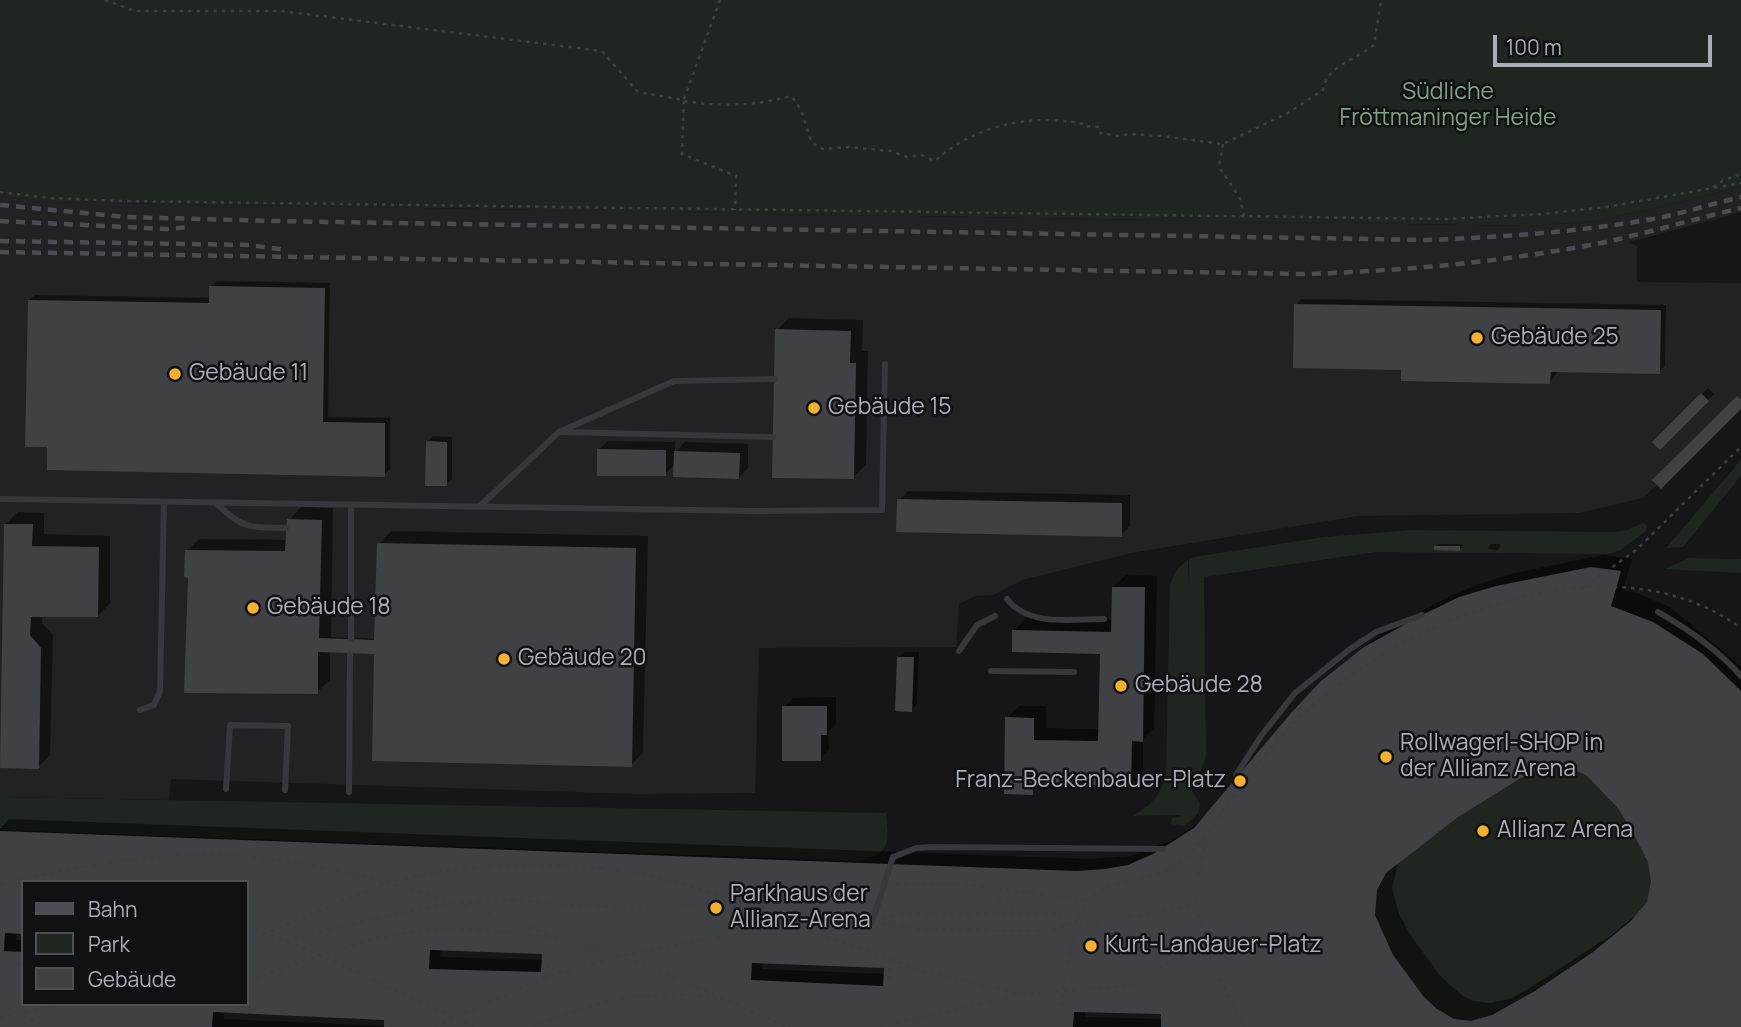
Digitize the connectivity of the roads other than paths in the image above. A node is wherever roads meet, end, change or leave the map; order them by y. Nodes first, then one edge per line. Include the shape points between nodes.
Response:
1 (886, 363) dead end
2 (775, 379) dead end
3 (559, 432) junction
4 (773, 437) dead end
5 (0, 499) edge
6 (164, 502) junction
7 (216, 503) junction
8 (351, 505) junction
9 (480, 506) junction
10 (286, 528) dead end
11 (1007, 599) dead end
12 (1658, 612) dead end
13 (1422, 615) dead end
14 (995, 616) dead end
15 (1104, 620) dead end
16 (351, 639) dead end
17 (959, 651) dead end
18 (350, 654) dead end
19 (991, 671) dead end
20 (1074, 672) dead end
21 (1741, 676) edge
22 (141, 710) dead end
23 (1236, 775) dead end
24 (226, 789) dead end
25 (285, 790) dead end
26 (349, 792) dead end
27 (1163, 849) dead end
28 (872, 922) road end

1 - 9 lane via 881,510
2 - 3 lane via 674,381
3 - 4 lane
3 - 9 lane
5 - 6 lane
6 - 7 lane
6 - 22 lane via 160,691 154,705
7 - 8 lane
7 - 10 lane via 236,523
8 - 9 lane
8 - 16 lane
11 - 15 lane via 1019,613 1032,618
12 - 21 lane via 1709,646
13 - 23 lane via 1376,632 1296,694
14 - 17 lane via 977,625
18 - 26 lane
19 - 20 lane
24 - 25 lane via 230,724 288,726
27 - 28 lane via 916,848 893,857

